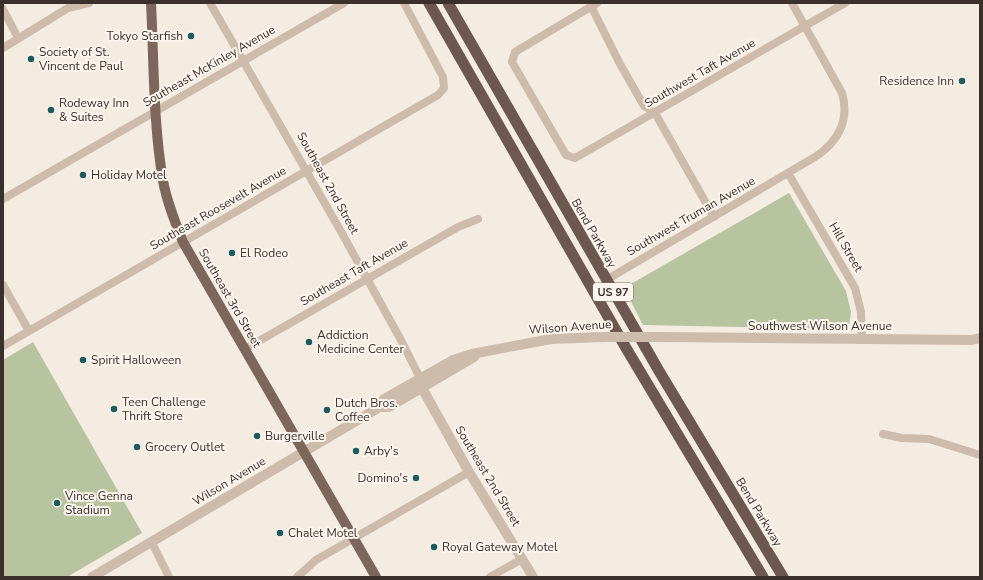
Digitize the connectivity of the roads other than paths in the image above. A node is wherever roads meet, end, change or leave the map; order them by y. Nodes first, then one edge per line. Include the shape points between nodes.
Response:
1 (89, 3) edge
2 (151, 3) edge
3 (210, 3) edge
4 (344, 3) edge
5 (404, 3) edge
6 (428, 3) edge
7 (448, 3) edge
8 (792, 3) edge
9 (845, 3) edge
10 (74, 5) edge
11 (594, 5) edge
12 (3, 9) edge
13 (805, 26) junction
14 (18, 38) junction
15 (3, 48) edge
16 (243, 60) junction
17 (156, 110) junction
18 (655, 113) junction
19 (306, 171) junction
20 (788, 173) junction
21 (3, 198) edge
22 (714, 217) junction
23 (478, 219) dead end
24 (183, 242) junction
25 (366, 279) junction
26 (606, 280) junction
27 (3, 285) edge
28 (30, 331) junction
29 (659, 338) joint
30 (980, 338) edge
31 (862, 340) junction
32 (3, 346) edge
33 (245, 349) junction
34 (484, 351) junction
35 (421, 383) junction
36 (884, 434) dead end
37 (304, 451) junction
38 (980, 455) edge
39 (469, 472) junction
40 (354, 538) junction
41 (152, 543) junction
42 (522, 559) junction
43 (92, 577) edge
44 (168, 577) edge
45 (297, 577) edge
46 (376, 577) edge
47 (490, 577) edge
48 (533, 577) edge
49 (763, 577) edge
50 (783, 577) edge

1 - 10 street
2 - 17 main road, Southeast 3rd Street
3 - 16 street, Southeast 2nd Street
4 - 16 street, Southeast McKinley Avenue
5 - 19 street, Southeast Roosevelt Avenue via 443,77 444,88 438,95
6 - 49 highway, US 97 via 626,348
7 - 26 highway, Bend Parkway / US 97
8 - 13 street, Southwest Truman Avenue
9 - 13 street, Southwest Taft Avenue
10 - 14 street
11 - 18 street via 620,64 644,106
11 - 18 street, Southwest Taft Avenue via 515,52 512,62 566,155 575,158
12 - 14 street
13 - 18 street, Southwest Taft Avenue
13 - 20 street, Southwest Truman Avenue via 841,88 845,115 841,131 831,144
14 - 15 street
16 - 17 street, Southeast McKinley Avenue
16 - 19 street, Southeast 2nd Street
17 - 21 street, Southeast McKinley Avenue
17 - 24 main road, Southeast 3rd Street via 163,180 171,212
18 - 22 street
19 - 24 street, Southeast Roosevelt Avenue
19 - 25 street, Southeast 2nd Street
20 - 22 street, Southwest Truman Avenue
20 - 31 street, Hill Street via 855,288 861,312
22 - 26 street, Southwest Truman Avenue
23 - 25 street, Southeast Taft Avenue via 458,227
24 - 28 street, Southeast Roosevelt Avenue
24 - 33 main road, Southeast 3rd Street
25 - 33 street, Southeast Taft Avenue
25 - 35 street, Southeast 2nd Street via 402,342
26 - 50 highway, Bend Parkway / US 97
27 - 28 street
28 - 32 street, Southeast Roosevelt Avenue
29 - 31 street, Southwest Wilson Avenue
29 - 34 street, Wilson Avenue, bridge via 604,336 551,339
30 - 31 street, Southwest Wilson Avenue
33 - 37 main road, Southeast 3rd Street
34 - 35 street, Wilson Avenue
34 - 35 street, Wilson Avenue via 472,354
35 - 37 street, Wilson Avenue via 389,407 379,407
35 - 39 street, Southeast 2nd Street
36 - 38 street via 929,439
37 - 40 main road, Southeast 3rd Street
37 - 41 street, Wilson Avenue
39 - 40 street
39 - 42 street, Southeast 2nd Street
40 - 45 street via 316,560
40 - 46 main road, Southeast 3rd Street
41 - 43 street, Wilson Avenue
41 - 44 street
42 - 47 street
42 - 48 street, Southeast 2nd Street

